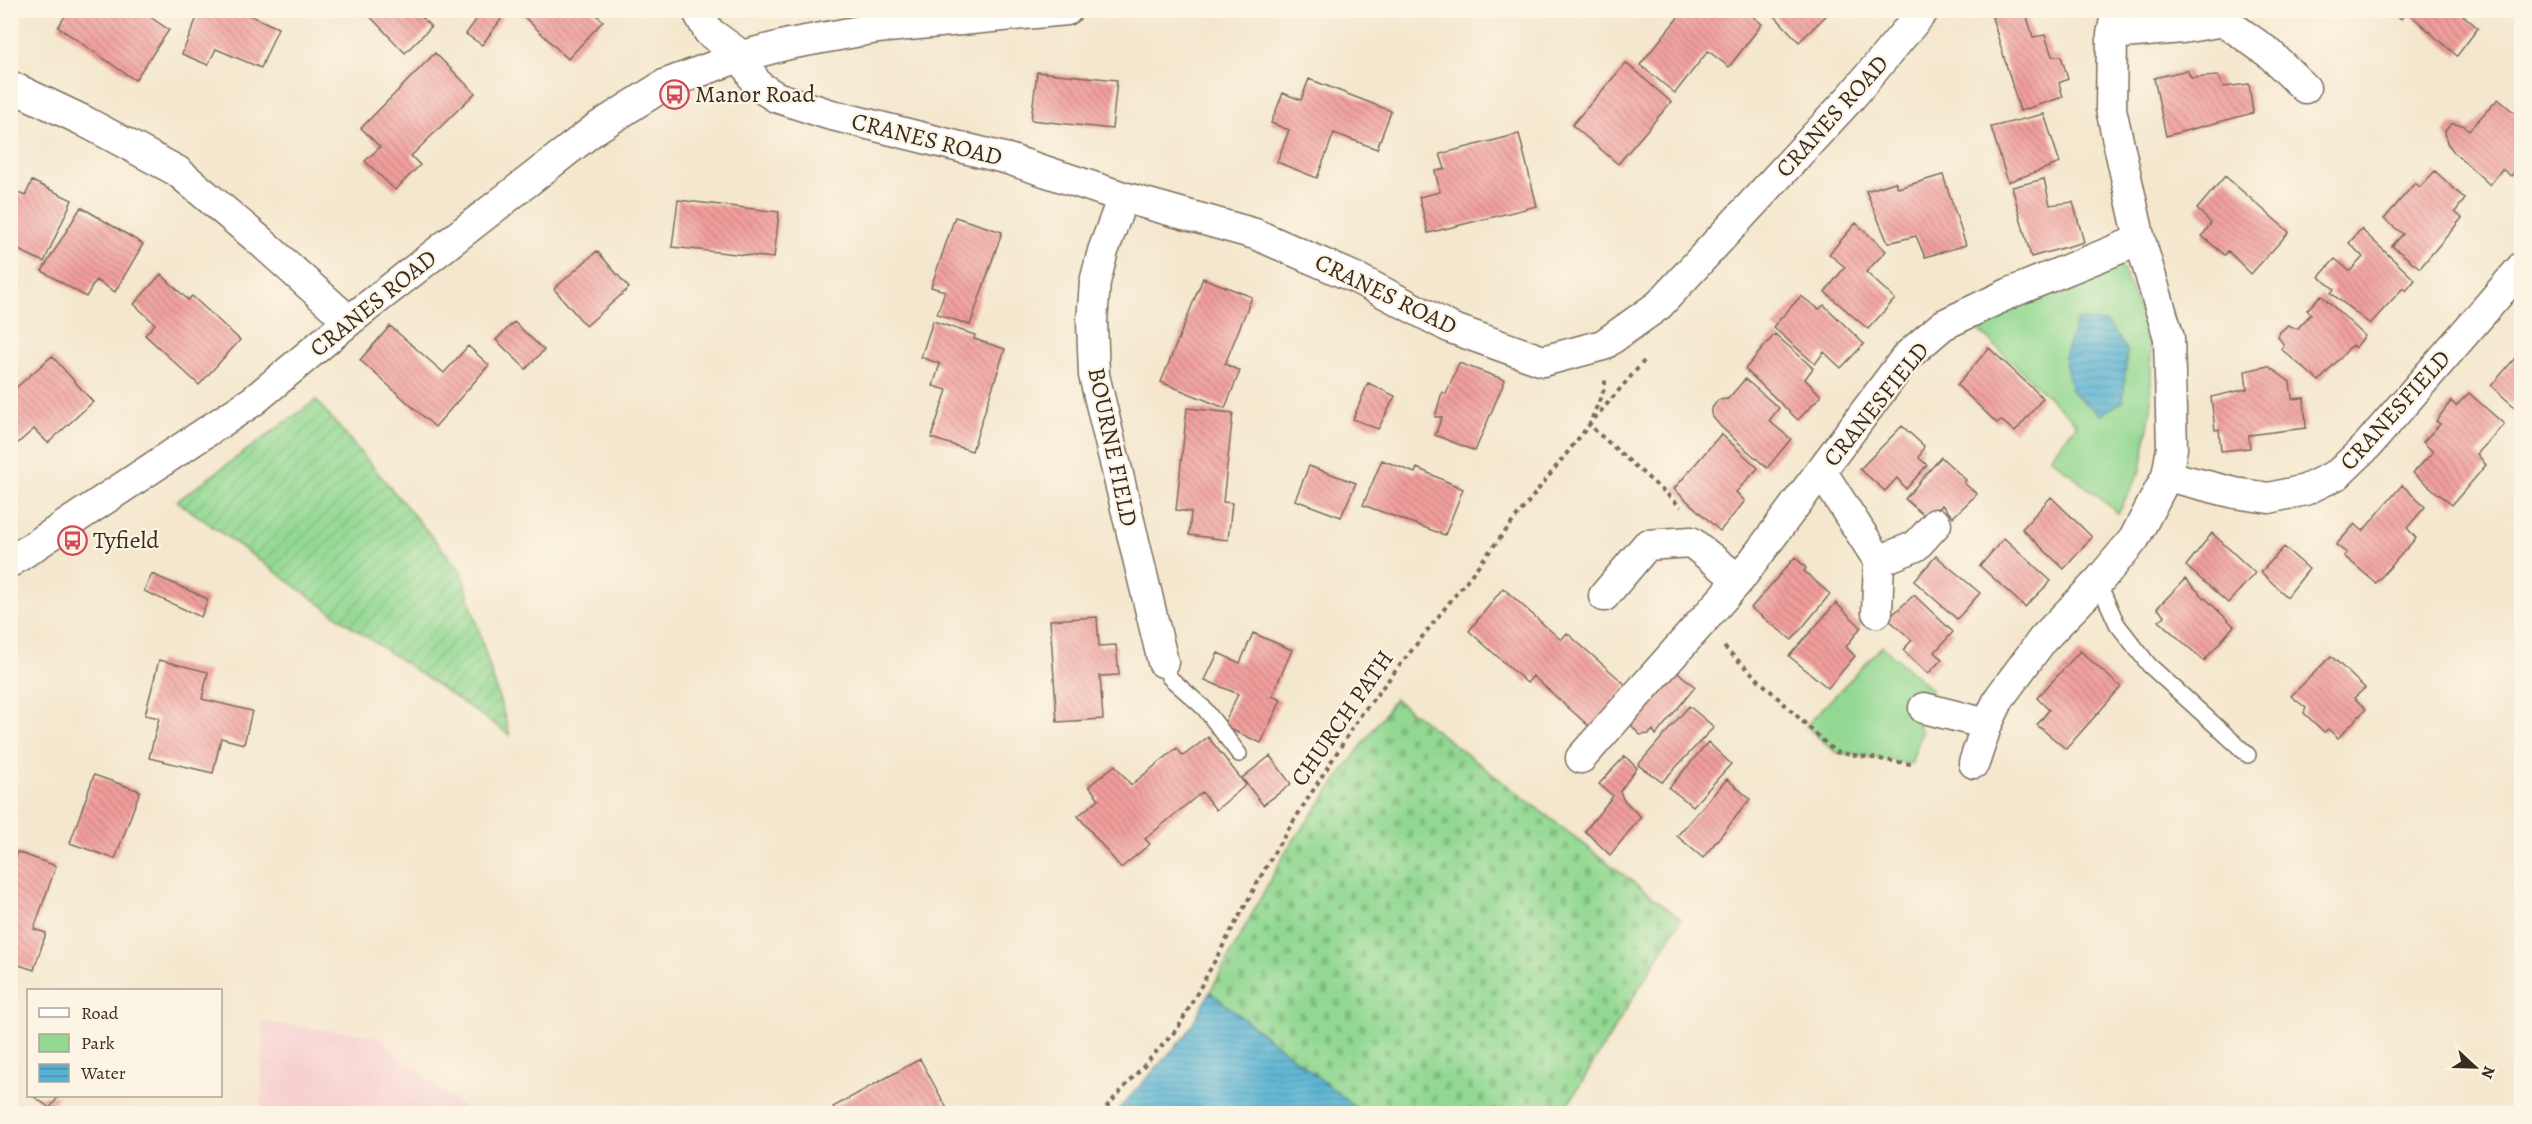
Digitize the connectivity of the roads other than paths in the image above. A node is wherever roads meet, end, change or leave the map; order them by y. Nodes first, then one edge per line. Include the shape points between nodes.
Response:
1 (698, 10) edge
2 (1067, 10) edge
3 (1924, 10) edge
4 (2114, 22) edge
5 (742, 56) junction
6 (10, 86) edge
7 (2305, 88) dead end
8 (1123, 196) junction
9 (2139, 240) junction
10 (2522, 267) edge
11 (349, 321) junction
12 (1821, 471) junction
13 (2167, 476) junction
14 (1931, 540) dead end
15 (1879, 561) junction
16 (10, 562) edge
17 (1739, 580) junction
18 (2098, 582) junction
19 (1604, 596) dead end
20 (1877, 612) dead end
21 (1163, 662) joint
22 (1924, 708) dead end
23 (1987, 724) junction
24 (1239, 754) dead end
25 (2248, 755) dead end
26 (1581, 758) dead end
27 (1974, 763) dead end

1 - 5 street via 709,32
2 - 5 street, CRANES ROAD via 878,28
3 - 8 street, CRANES ROAD via 1852,96 1659,304 1603,345 1543,361 1451,328 1358,279 1255,234
4 - 7 street via 2182,28 2224,21 2270,53
4 - 9 street via 2111,110
5 - 8 street, CRANES ROAD via 757,85 776,98 1008,159
5 - 11 street, CRANES ROAD via 666,84 595,129
6 - 11 street via 177,171
8 - 21 street, BOURNE FIELD via 1095,282 1094,375
9 - 12 street, CRANESFIELD via 1943,325 1907,356
9 - 13 street via 2169,338 2172,448
10 - 13 street, CRANESFIELD via 2367,446 2338,474 2305,490 2269,498
11 - 16 street, CRANES ROAD via 252,401
12 - 15 street
12 - 17 street, CRANESFIELD
13 - 18 street via 2134,539
14 - 15 street
15 - 20 street
17 - 19 street via 1691,542 1647,545
17 - 26 street, CRANESFIELD
18 - 23 street via 2043,639 2000,697
18 - 25 lane via 2117,624 2149,665
21 - 24 lane via 1169,677 1204,708
22 - 23 street
23 - 27 street

